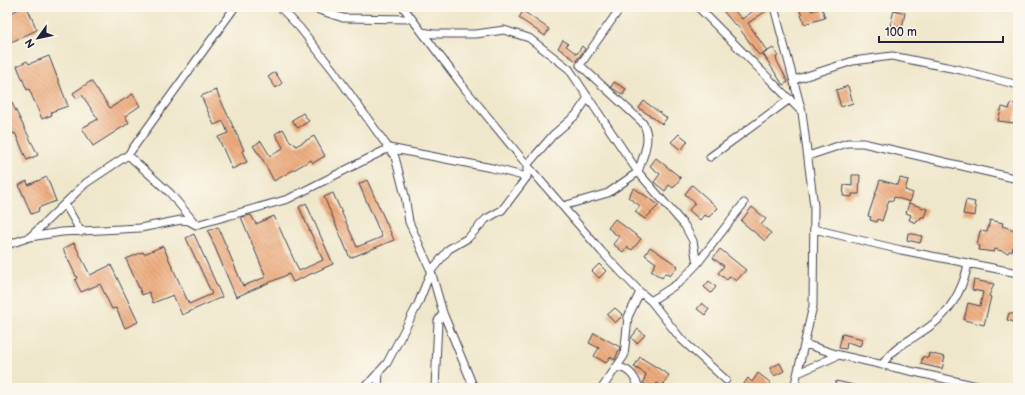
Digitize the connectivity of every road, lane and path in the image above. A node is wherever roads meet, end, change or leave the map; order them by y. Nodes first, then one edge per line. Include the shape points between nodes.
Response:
1 (235, 7) edge
2 (280, 7) edge
3 (286, 7) edge
4 (403, 7) edge
5 (622, 7) edge
6 (698, 7) edge
7 (774, 7) edge
8 (411, 18) junction
9 (422, 32) junction
10 (580, 65) junction
11 (568, 69) junction
12 (794, 80) junction
13 (1018, 85) edge
14 (587, 99) junction
15 (790, 99) junction
16 (802, 112) junction
17 (389, 148) junction
18 (128, 155) junction
19 (808, 156) junction
20 (710, 157) dead end
21 (527, 165) junction
22 (638, 172) junction
23 (527, 177) junction
24 (1018, 180) edge
25 (744, 202) dead end
26 (65, 204) junction
27 (563, 206) junction
28 (196, 225) junction
29 (814, 229) junction
30 (81, 232) junction
31 (30, 236) junction
32 (7, 245) edge
33 (968, 263) junction
34 (697, 264) junction
35 (431, 271) junction
36 (1018, 274) edge
37 (640, 292) junction
38 (651, 301) junction
39 (443, 313) junction
40 (805, 344) junction
41 (839, 356) junction
42 (882, 365) junction
43 (616, 368) junction
44 (379, 371) junction
45 (798, 373) junction
46 (608, 380) junction
47 (726, 380) dead end
48 (361, 388) edge
49 (378, 388) edge
50 (435, 388) edge
51 (474, 388) edge
52 (602, 388) edge
53 (608, 388) edge
54 (639, 388) edge
55 (794, 388) edge
56 (986, 388) edge

1 - 18 street
2 - 17 street via 333,70
3 - 8 street via 316,9 342,18
4 - 8 street
5 - 10 street
6 - 15 street
7 - 12 street
8 - 9 street
9 - 11 street via 517,32 529,38
9 - 21 street
10 - 11 street
10 - 22 street via 648,130 648,139
11 - 14 street
12 - 13 street via 853,61 892,56
12 - 16 street
14 - 21 street via 576,115 553,135
14 - 22 street
15 - 16 street
15 - 20 street
16 - 19 street
17 - 23 street
17 - 28 street via 288,199
17 - 35 street via 395,157 410,222
18 - 26 street via 86,183
18 - 28 street via 170,193
19 - 24 street via 847,143 863,143
19 - 29 street
21 - 23 street
21 - 27 street
22 - 27 street via 608,193
22 - 34 street via 685,226 693,240
23 - 35 street via 502,210 486,219 468,238 449,249
25 - 34 street
26 - 30 street
26 - 31 street
27 - 37 street
28 - 30 street via 181,220 140,228
29 - 33 street
29 - 40 street via 813,306
30 - 31 street
31 - 32 street
33 - 36 street
33 - 42 street via 964,282 939,319 890,353
34 - 38 street via 680,282
35 - 39 street
35 - 44 street via 418,304 387,363
37 - 38 street
37 - 43 street via 628,318 624,356
38 - 47 street via 681,339
39 - 50 street via 438,321
39 - 51 street
40 - 41 street
40 - 45 street
41 - 42 street
41 - 45 street
42 - 56 street
43 - 46 street
43 - 54 street via 627,369
44 - 48 street
44 - 49 street
45 - 55 street
46 - 52 street
46 - 53 street

